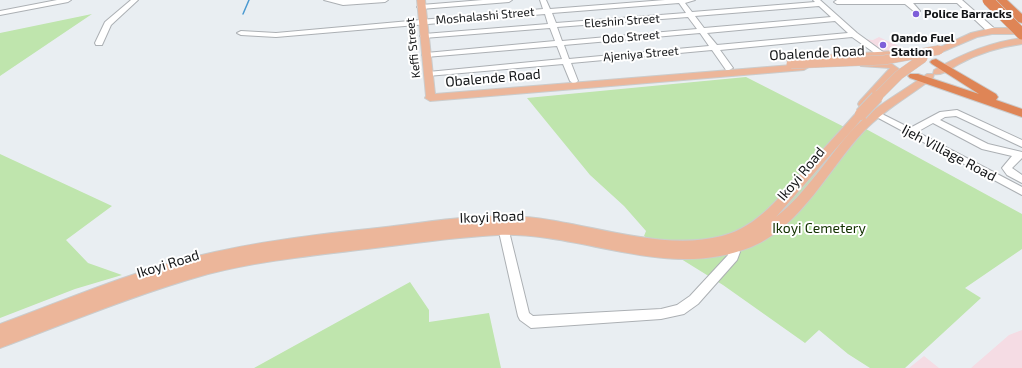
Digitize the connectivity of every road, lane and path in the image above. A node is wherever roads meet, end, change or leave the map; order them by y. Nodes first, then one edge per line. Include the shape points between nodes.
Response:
1 (68, 0) edge
2 (133, 0) edge
3 (327, 0) edge
4 (380, 0) edge
5 (385, 0) edge
6 (509, 0) edge
7 (543, 0) edge
8 (681, 0) edge
9 (692, 0) edge
10 (906, 0) edge
11 (959, 0) edge
12 (988, 0) edge
13 (1001, 0) edge
14 (841, 1) edge
15 (819, 2) edge
16 (421, 4) edge
17 (547, 11) junction
18 (916, 11) dead end
19 (0, 13) edge
20 (691, 15) junction
21 (837, 19) junction
22 (1022, 20) edge
23 (423, 22) junction
24 (553, 26) junction
25 (702, 31) junction
26 (992, 31) junction
27 (1020, 32) edge
28 (241, 33) dead end
29 (854, 35) junction
30 (424, 36) junction
31 (1022, 41) edge
32 (99, 43) dead end
33 (560, 43) junction
34 (714, 48) junction
35 (939, 50) junction
36 (913, 52) junction
37 (426, 55) junction
38 (890, 60) junction
39 (567, 61) junction
40 (757, 66) junction
41 (729, 68) junction
42 (931, 72) junction
43 (428, 74) junction
44 (574, 81) junction
45 (430, 94) junction
46 (1022, 109) edge
47 (1022, 113) edge
48 (875, 114) junction
49 (933, 120) junction
50 (852, 124) junction
51 (910, 132) junction
52 (1022, 144) edge
53 (1020, 155) edge
54 (1022, 179) edge
55 (1022, 191) edge
56 (502, 226) junction
57 (727, 244) junction
58 (0, 331) edge
59 (0, 341) edge

1 - 19 street
2 - 32 street via 108,24
3 - 4 street via 343,3
4 - 5 street
6 - 16 street
7 - 17 street
8 - 9 street, Moshalashi Street
8 - 17 street, Moshalashi Street
8 - 20 street
10 - 11 street
10 - 14 street
10 - 18 street
11 - 26 street
12 - 27 highway, bridge
13 - 22 highway
15 - 20 street, Eleshin Street
15 - 21 street
16 - 23 main road, Keffi Street
17 - 23 street, Moshalashi Street
17 - 24 street
20 - 24 street, Eleshin Street
20 - 25 street
21 - 25 street, Odo Street
21 - 29 street
23 - 28 street, Moshalashi Street via 276,35
23 - 30 main road, Keffi Street
24 - 30 street, Eleshin Street
24 - 33 street
25 - 33 street, Odo Street
25 - 34 street
26 - 27 main road, Obalende Road
26 - 35 main road, Obalende Road via 968,37
26 - 36 main road via 972,32
29 - 34 street, Ajeniya Street
29 - 38 street
30 - 37 main road, Keffi Street
31 - 42 main road via 979,50
33 - 37 street, Odo Street
33 - 39 street
34 - 39 street, Ajeniya Street
34 - 41 street
35 - 40 main road, Obalende Road, bridge via 894,59
35 - 50 main road, Ikoyi Road, bridge via 899,75
36 - 38 main road
36 - 42 main road via 924,54
37 - 43 main road, Keffi Street
38 - 40 main road, Obalende Road via 796,59
38 - 42 main road
38 - 45 main road, Obalende Road via 430,98
38 - 50 main road via 856,111
39 - 43 street, Ajeniya Street
39 - 44 street
40 - 41 main road, Obalende Road
41 - 44 main road, Obalende Road
42 - 46 highway via 973,85 997,99
42 - 47 highway
42 - 48 main road, Ikoyi Road
43 - 45 main road, Keffi Street
44 - 45 main road, Obalende Road
48 - 51 street, Ijeh Village Road
48 - 57 main road, Ikoyi Road via 784,219 759,237
49 - 51 street
49 - 52 street via 943,114 957,113
49 - 53 street via 985,147
50 - 57 main road, Ikoyi Road via 771,215
51 - 55 street, Ijeh Village Road
53 - 54 street via 1007,168 1010,173
56 - 57 main road, Ikoyi Road via 530,222 666,246
56 - 57 street via 524,316 531,322 661,314 680,310 694,300 733,257 734,254
56 - 58 main road, Ikoyi Road via 454,224 264,246 190,263 127,283
56 - 59 main road, Ikoyi Road via 308,250 208,268 134,291

